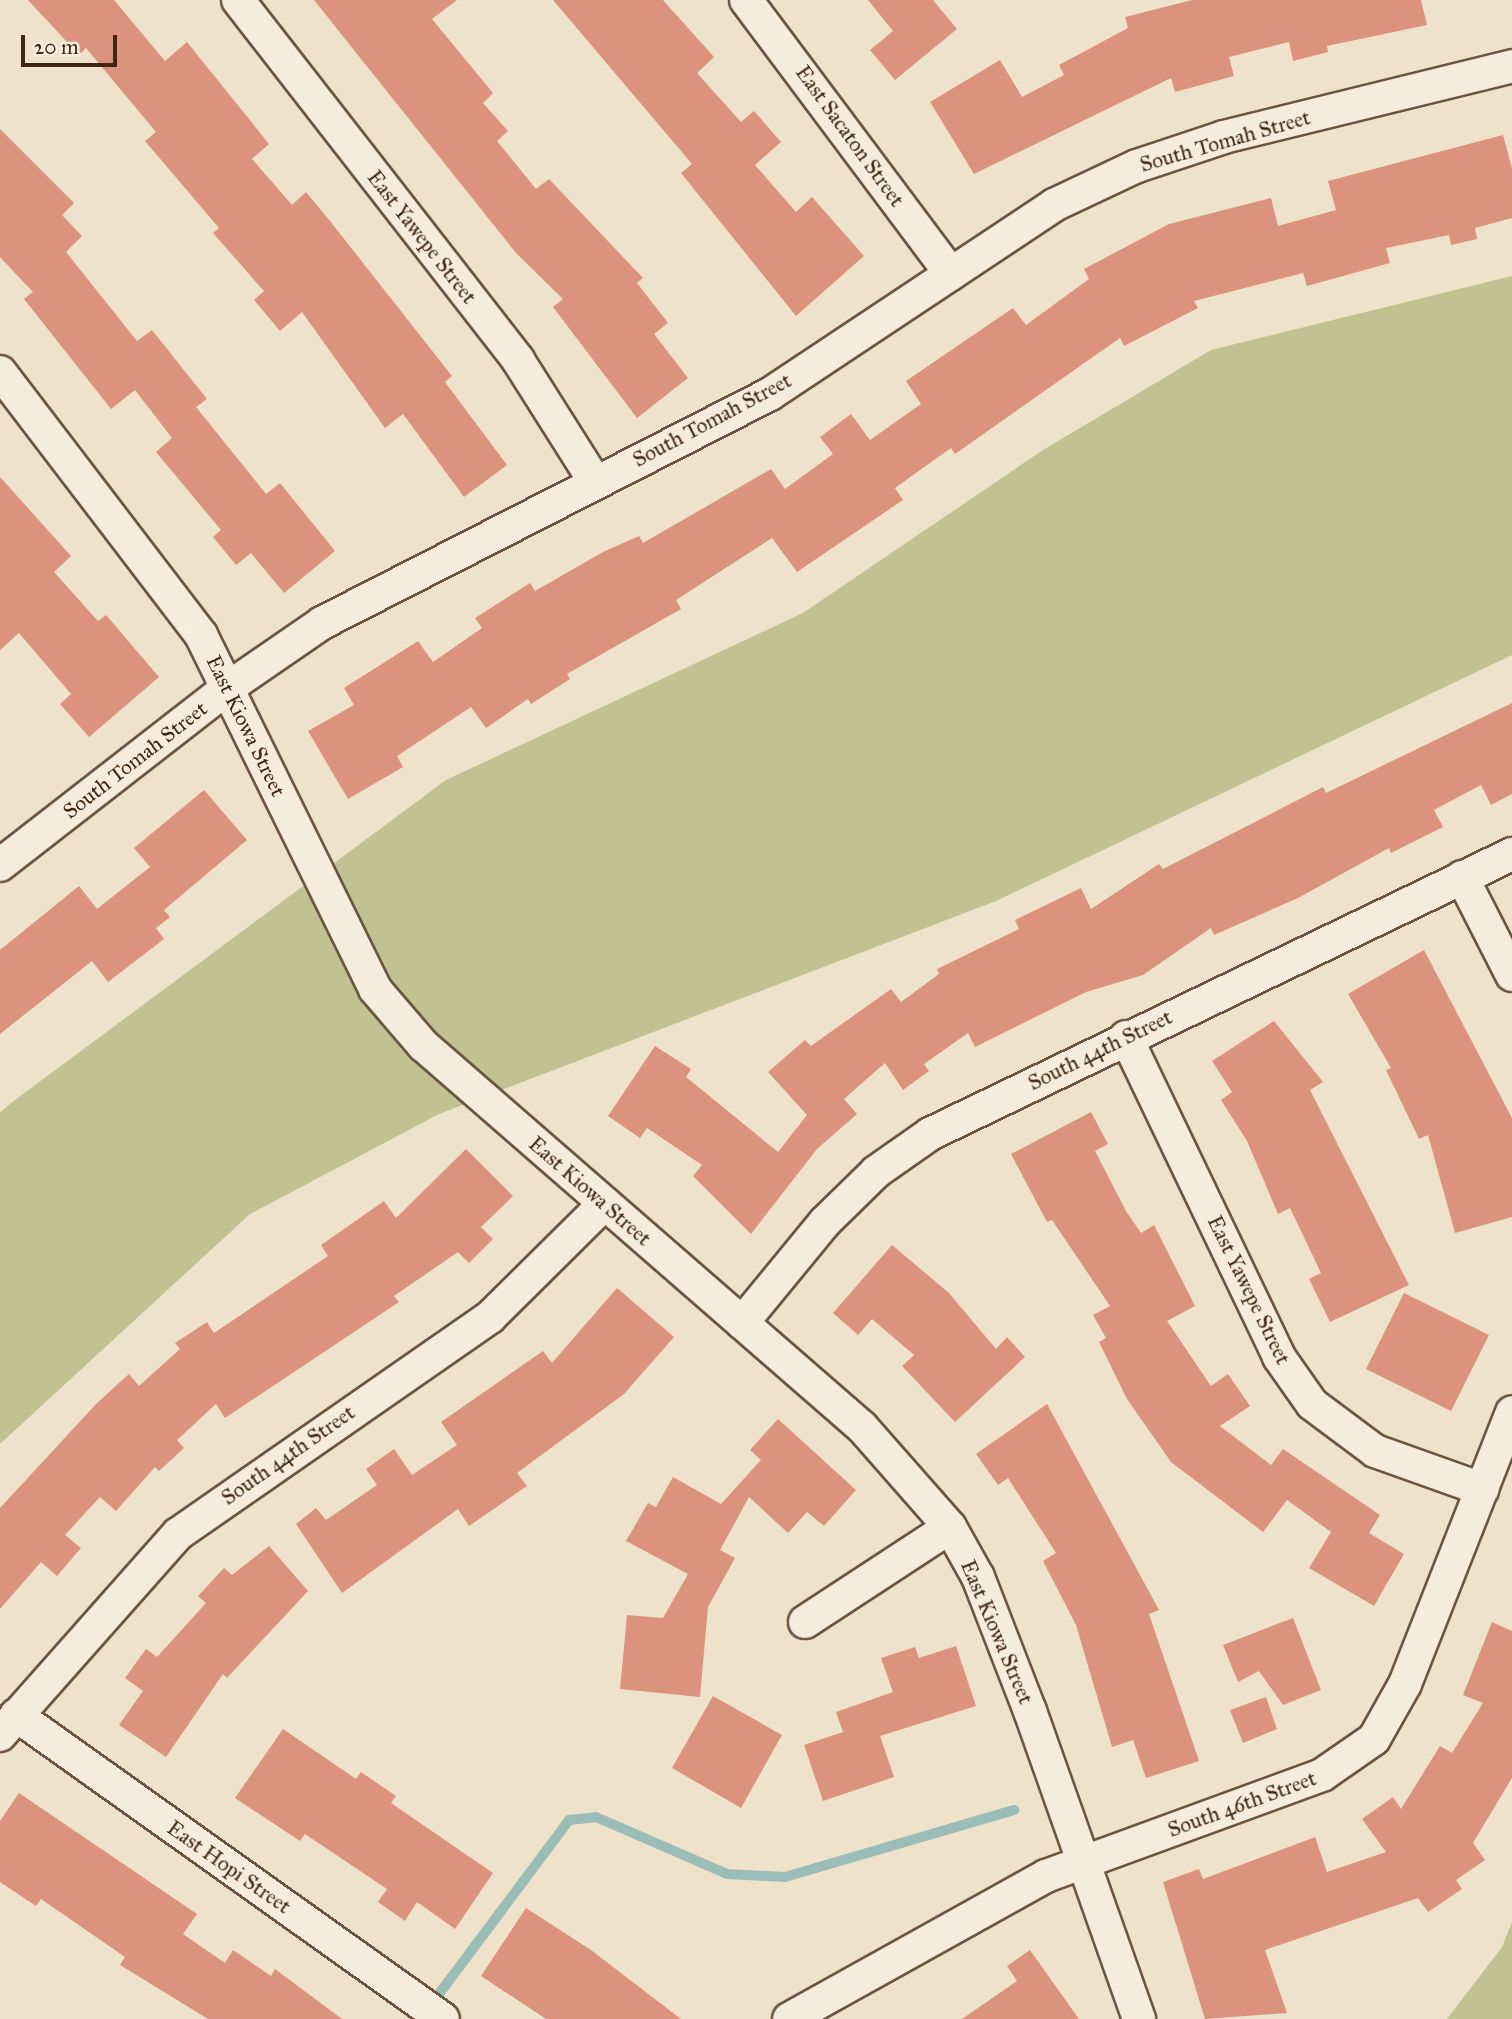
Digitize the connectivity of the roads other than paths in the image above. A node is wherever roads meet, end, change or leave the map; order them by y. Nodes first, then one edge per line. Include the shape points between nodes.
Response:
1 (238, 0) edge
2 (746, 0) edge
3 (1512, 66) edge
4 (951, 274) junction
5 (0, 372) edge
6 (595, 482) junction
7 (229, 687) junction
8 (1512, 854) edge
9 (0, 865) edge
10 (1462, 877) junction
11 (1512, 975) edge
12 (1126, 1037) junction
13 (604, 1204) junction
14 (742, 1323) junction
15 (1512, 1412) edge
16 (1482, 1489) junction
17 (950, 1527) junction
18 (804, 1622) dead end
19 (8, 1725) edge
20 (1083, 1862) junction
21 (432, 2011) edge
22 (789, 2019) edge
23 (1139, 2019) edge

1 - 6 street, East Yawepe Street via 518,360
2 - 4 street, East Sacaton Street
3 - 4 street, South Tomah Street via 1224,137 1137,166 1054,205
4 - 6 street, South Tomah Street via 770,394
5 - 7 street, East Kiowa Street via 139,548
6 - 7 street, South Tomah Street via 357,603
7 - 9 street, South Tomah Street
7 - 13 street, East Kiowa Street via 375,989 423,1045
8 - 10 street, South 44th Street
10 - 11 street
10 - 12 street, South 44th Street
12 - 14 street, South 44th Street via 930,1134 876,1172
12 - 16 street, East Yawepe Street via 1279,1357 1312,1404 1375,1451
13 - 14 street, East Kiowa Street
13 - 19 street, South 44th Street via 490,1317 178,1534
14 - 17 street, East Kiowa Street via 862,1427
15 - 16 street, South 46th Street
16 - 20 street, South 46th Street via 1405,1684 1374,1739 1322,1775
17 - 18 street
17 - 20 street, East Kiowa Street via 978,1577
19 - 21 street, East Hopi Street
20 - 22 street, South 46th Street
20 - 23 street, East Kiowa Street

